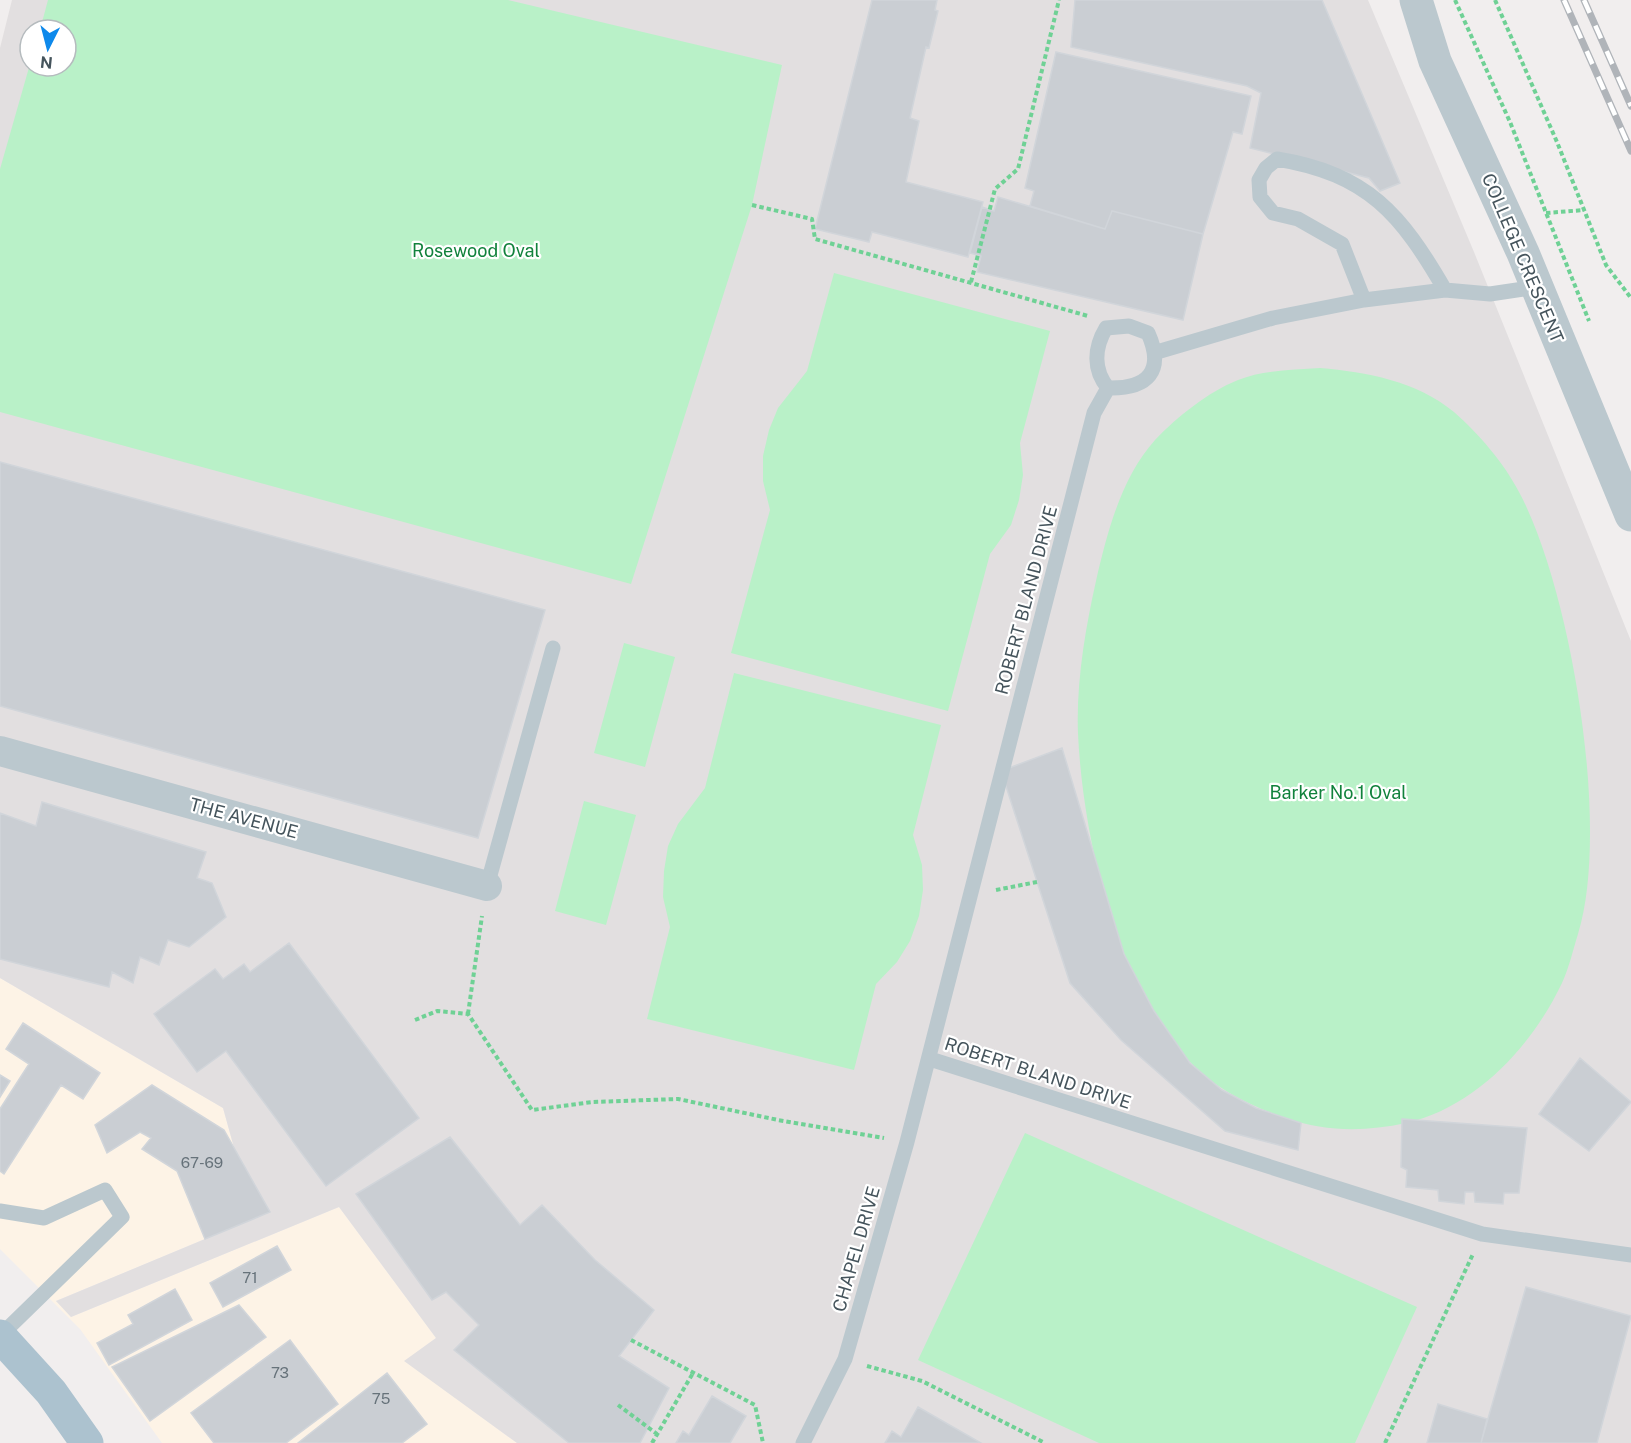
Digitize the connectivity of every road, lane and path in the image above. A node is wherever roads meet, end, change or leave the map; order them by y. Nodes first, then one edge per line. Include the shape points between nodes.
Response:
1 (1059, 0) edge
2 (1416, 0) edge
3 (1455, 0) edge
4 (1495, 0) edge
5 (752, 205) dead end
6 (1584, 210) junction
7 (1546, 213) junction
8 (1509, 223) junction
9 (971, 282) junction
10 (1537, 287) junction
11 (1445, 290) junction
12 (1631, 298) edge
13 (1364, 300) junction
14 (1590, 322) dead end
15 (1106, 328) junction
16 (1157, 352) junction
17 (1108, 388) junction
18 (1631, 515) edge
19 (553, 648) dead end
20 (0, 751) edge
21 (1037, 882) dead end
22 (487, 886) junction
23 (972, 891) junction
24 (468, 1014) junction
25 (415, 1020) dead end
26 (930, 1059) junction
27 (907, 1142) junction
28 (0, 1211) edge
29 (1482, 1234) junction
30 (1631, 1255) edge
31 (0, 1336) edge
32 (631, 1340) dead end
33 (845, 1359) junction
34 (693, 1373) junction
35 (618, 1405) dead end
36 (657, 1434) junction
37 (87, 1443) edge
38 (652, 1443) edge
39 (764, 1443) edge
40 (804, 1443) edge
41 (1045, 1443) edge
42 (1385, 1443) edge

1 - 9 path via 1018,169 995,189
2 - 8 street, COLLEGE CRESCENT via 1435,61
3 - 7 path
4 - 6 path
5 - 9 path via 812,219 815,239
6 - 7 path
6 - 12 path via 1606,265
7 - 8 path
7 - 14 path
8 - 10 street, COLLEGE CRESCENT
9 - 15 path via 1083,313
10 - 11 lane via 1490,294
10 - 18 street, COLLEGE CRESCENT
11 - 13 lane
11 - 13 lane via 1418,244 1377,200 1350,180 1307,164 1277,159 1259,180 1260,197 1273,213 1298,219 1342,244
13 - 16 lane via 1273,318
15 - 16 lane via 1130,326 1148,333
15 - 17 lane via 1097,343 1097,366 1099,378
16 - 17 lane via 1154,367 1143,380 1129,389
17 - 23 lane, ROBERT BLAND DRIVE via 1094,413
19 - 22 lane
20 - 22 street, THE AVENUE
21 - 23 path via 1006,890
22 - 24 path
23 - 26 lane, ROBERT BLAND DRIVE
24 - 25 path via 436,1011
24 - 27 path via 532,1110 592,1102 678,1099
26 - 27 lane, CHAPEL DRIVE
26 - 29 lane, ROBERT BLAND DRIVE
27 - 33 lane, CHAPEL DRIVE
28 - 31 lane via 44,1218 105,1190 122,1217
29 - 30 lane, ROBERT BLAND DRIVE
29 - 42 path
31 - 37 main road via 51,1392
32 - 34 path
33 - 40 lane, CHAPEL DRIVE
33 - 41 path via 922,1382
34 - 36 path
34 - 39 path via 756,1405
35 - 36 path
36 - 38 path

